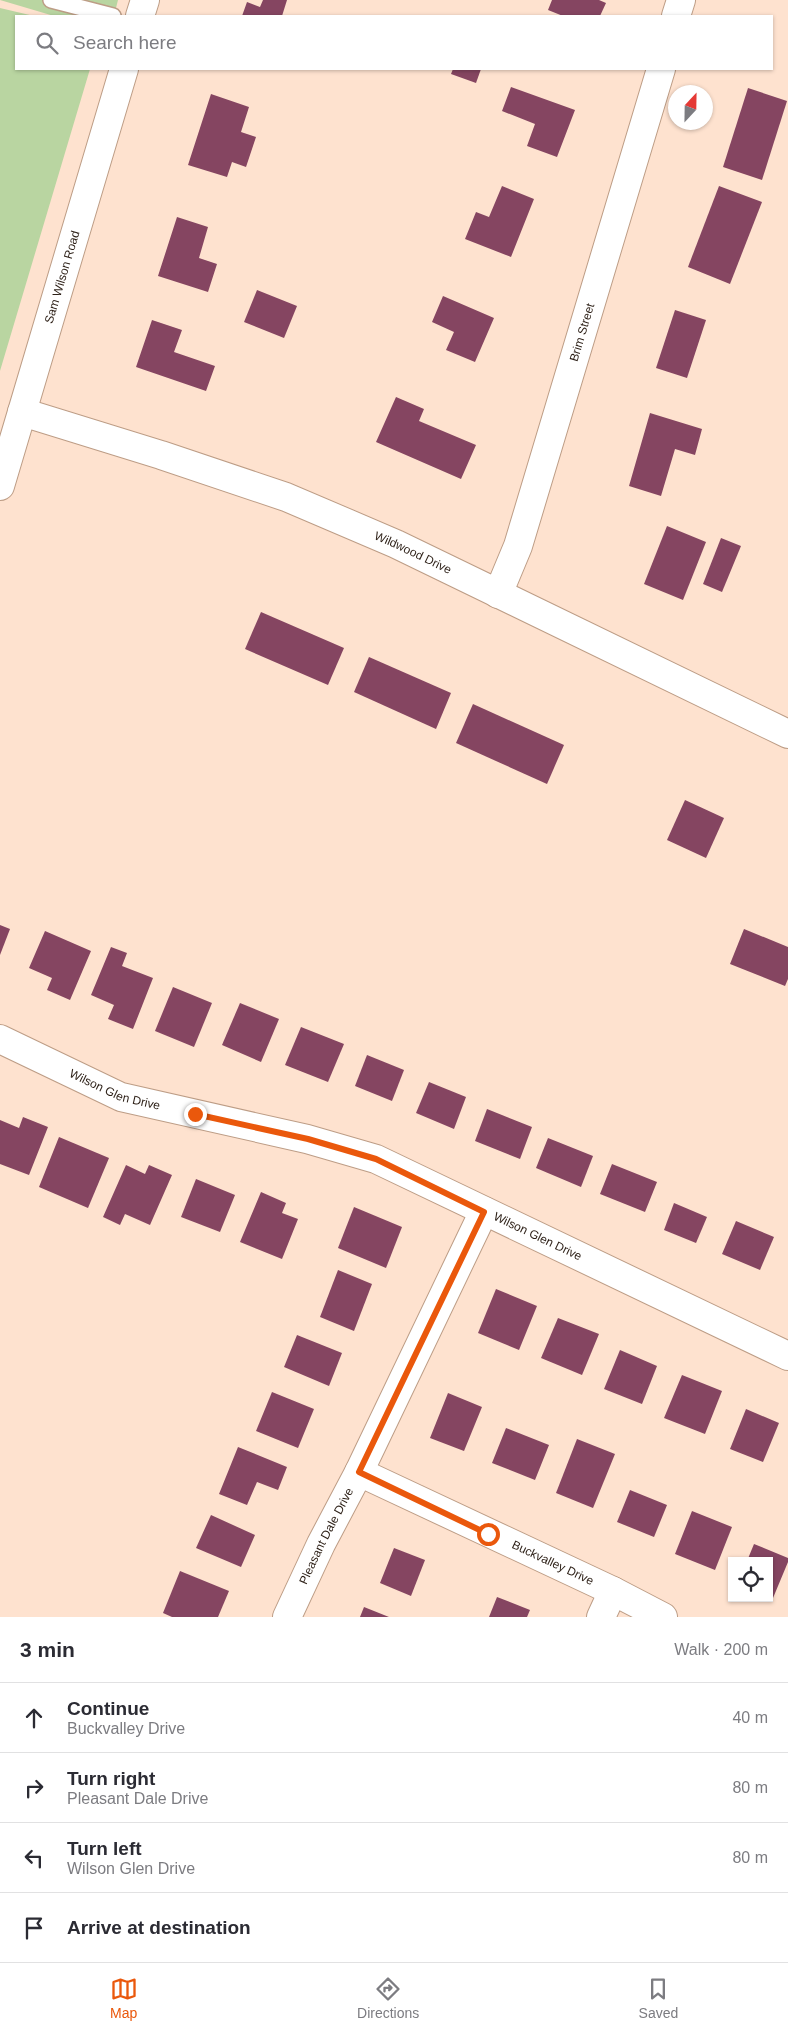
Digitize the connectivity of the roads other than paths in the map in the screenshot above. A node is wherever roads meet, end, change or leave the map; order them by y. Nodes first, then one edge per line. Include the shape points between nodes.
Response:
1 (51, 0) edge
2 (145, 0) edge
3 (681, 0) edge
4 (109, 15) edge
5 (140, 15) edge
6 (676, 15) edge
7 (124, 70) edge
8 (661, 70) edge
9 (22, 412) junction
10 (0, 486) edge
11 (498, 594) junction
12 (788, 734) edge
13 (0, 1039) edge
14 (484, 1212) junction
15 (788, 1356) edge
16 (359, 1472) junction
17 (613, 1591) junction
18 (287, 1617) edge
19 (601, 1617) edge
20 (663, 1617) edge

1 - 4 lane
2 - 5 street
3 - 6 street
7 - 9 street, Sam Wilson Road
8 - 11 street, Brim Street via 518,546
9 - 10 street, Sam Wilson Road
9 - 11 street, Wildwood Drive via 286,498 396,544
11 - 12 street, Wildwood Drive
13 - 14 street, Wilson Glen Drive via 121,1097 308,1139 376,1159
14 - 15 street, Wilson Glen Drive
14 - 16 street, Pleasant Dale Drive
16 - 17 street, Buckvalley Drive
16 - 18 street, Pleasant Dale Drive
17 - 19 street
17 - 20 street, Buckvalley Drive

